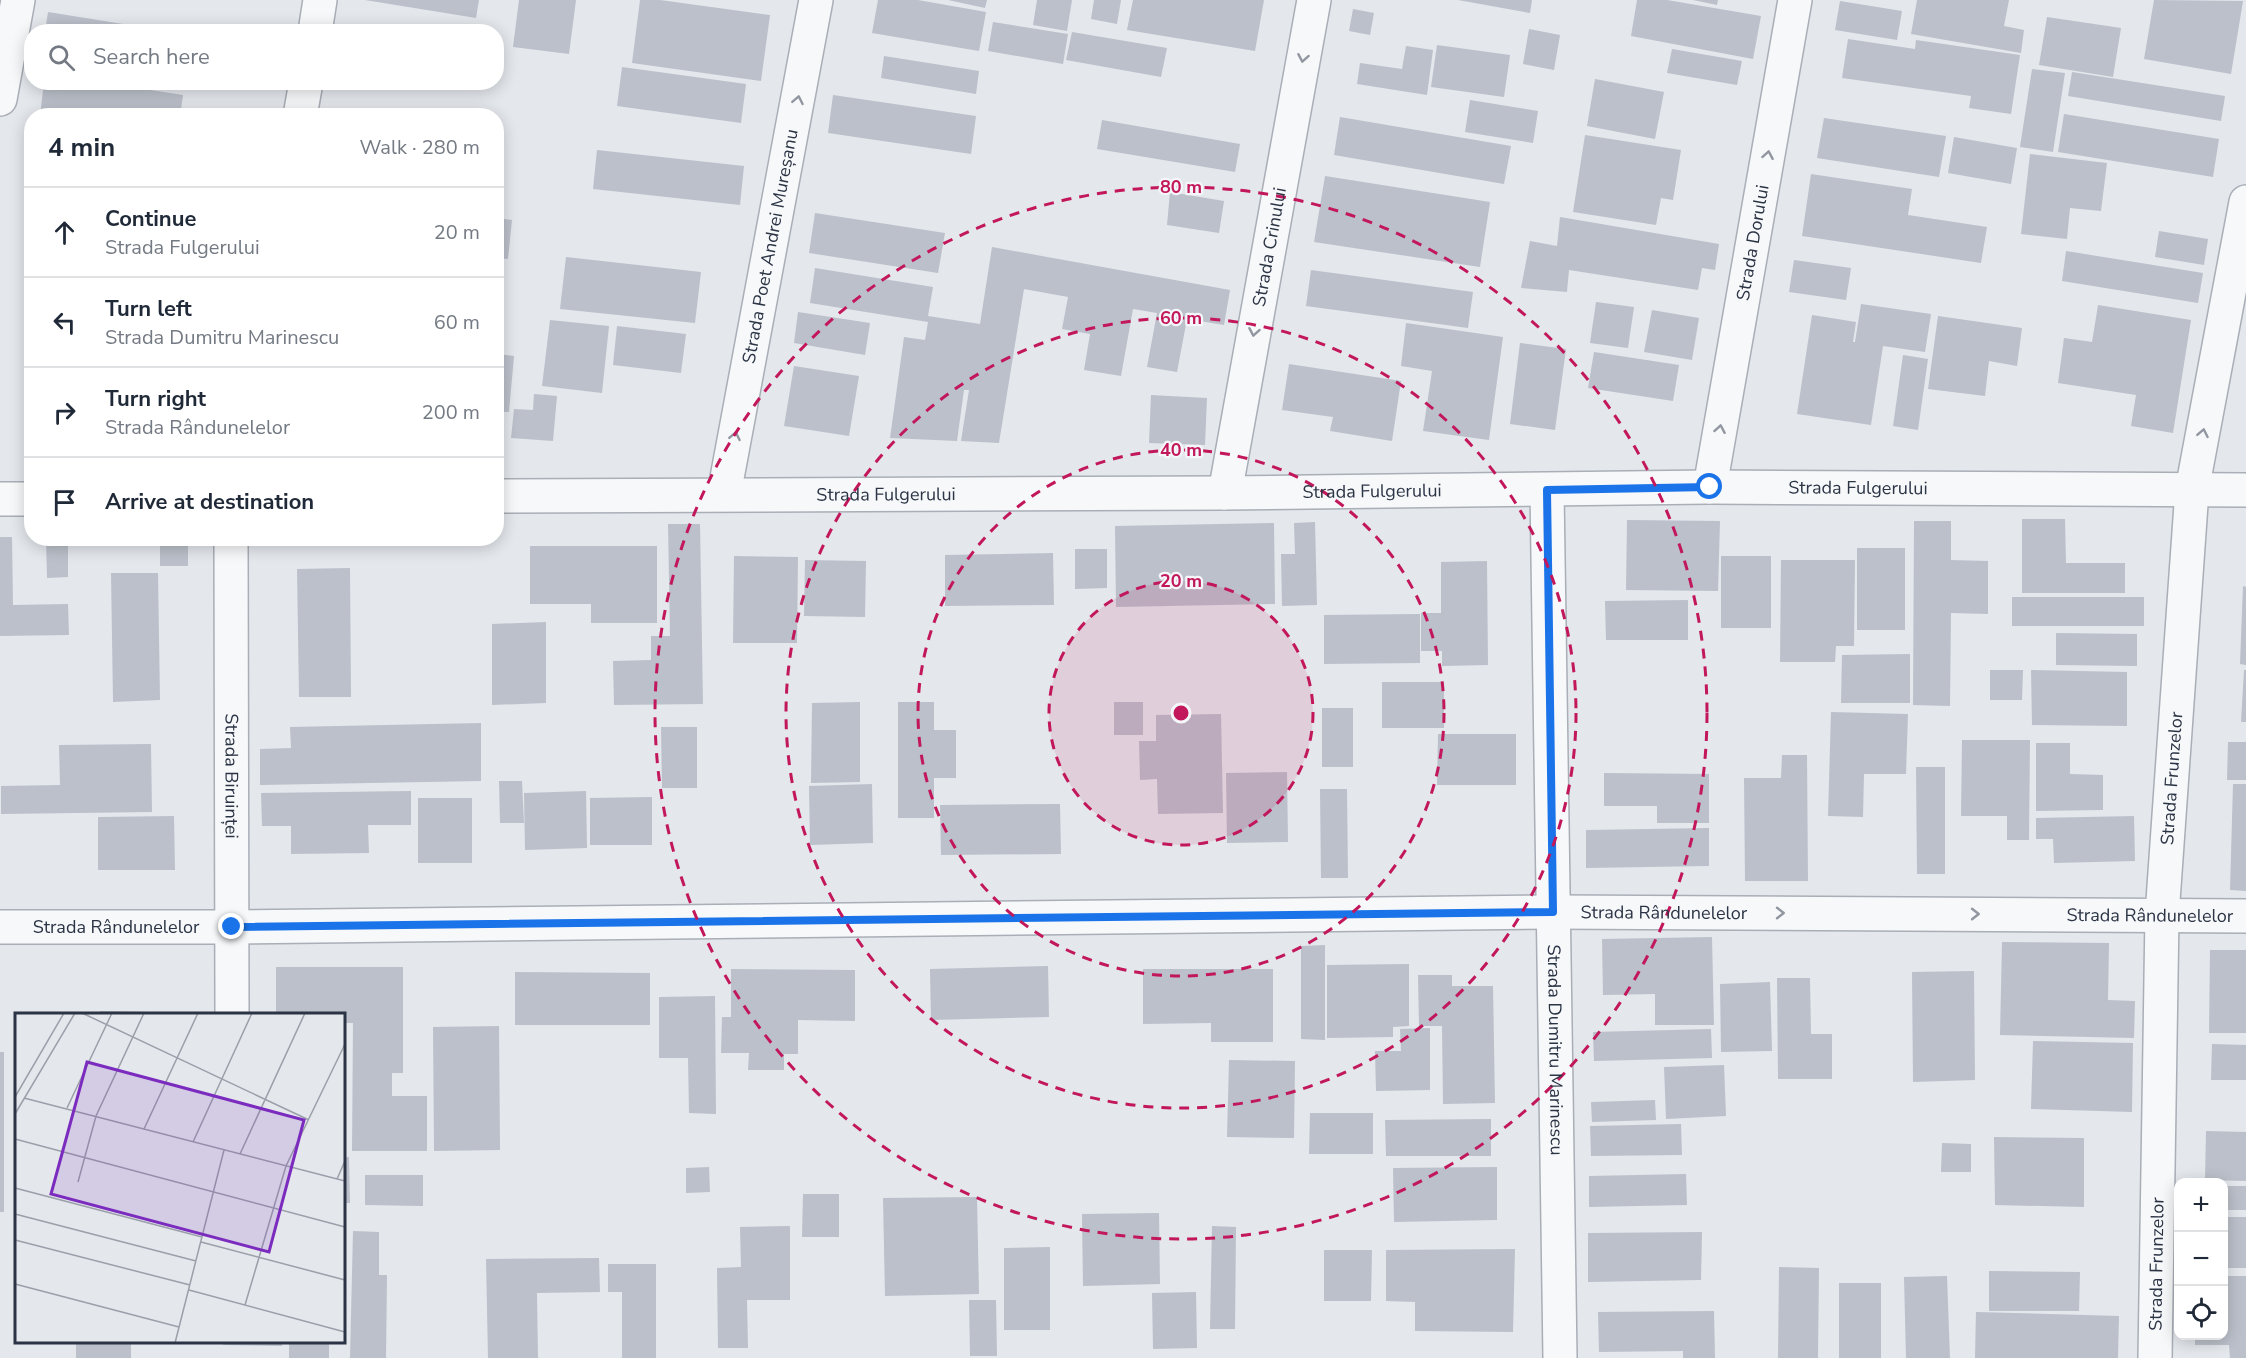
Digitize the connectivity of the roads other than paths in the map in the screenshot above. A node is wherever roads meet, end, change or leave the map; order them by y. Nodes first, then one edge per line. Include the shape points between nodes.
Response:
1 (18, 0) edge
2 (320, 0) edge
3 (816, 0) edge
4 (1314, 0) edge
5 (1795, 0) edge
6 (316, 24) edge
7 (305, 90) edge
8 (0, 99) edge
9 (301, 108) edge
10 (2246, 202) edge
11 (1710, 487) junction
12 (1547, 490) junction
13 (2192, 490) junction
14 (2246, 490) edge
15 (1225, 493) junction
16 (724, 494) junction
17 (504, 496) edge
18 (0, 499) edge
19 (24, 499) edge
20 (231, 546) edge
21 (1553, 912) junction
22 (2162, 915) junction
23 (2246, 916) edge
24 (0, 927) edge
25 (232, 927) junction
26 (232, 1013) edge
27 (1560, 1358) edge
28 (2154, 1358) edge

1 - 8 street
2 - 6 street
16 -> 3 street, Strada Poet Andrei Mureșanu
4 -> 15 street, Strada Crinului
11 -> 5 street, Strada Dorului
7 - 9 street
13 -> 10 street, Strada Frunzelor
11 - 12 street, Strada Fulgerului
11 - 13 street, Strada Fulgerului
12 - 15 street, Strada Fulgerului
12 - 21 street, Strada Dumitru Marinescu
13 - 14 street, Strada Fulgerului
13 - 22 street, Strada Frunzelor
15 - 16 street, Strada Fulgerului
16 - 17 street, Strada Fulgerului
18 - 19 street
20 - 25 street, Strada Biruinței
21 -> 22 street, Strada Rândunelelor
21 - 25 street, Strada Rândunelelor
21 - 27 street, Strada Dumitru Marinescu
22 - 23 street, Strada Rândunelelor
22 - 28 street, Strada Frunzelor
24 - 25 street, Strada Rândunelelor
25 - 26 street, Strada Biruinței

